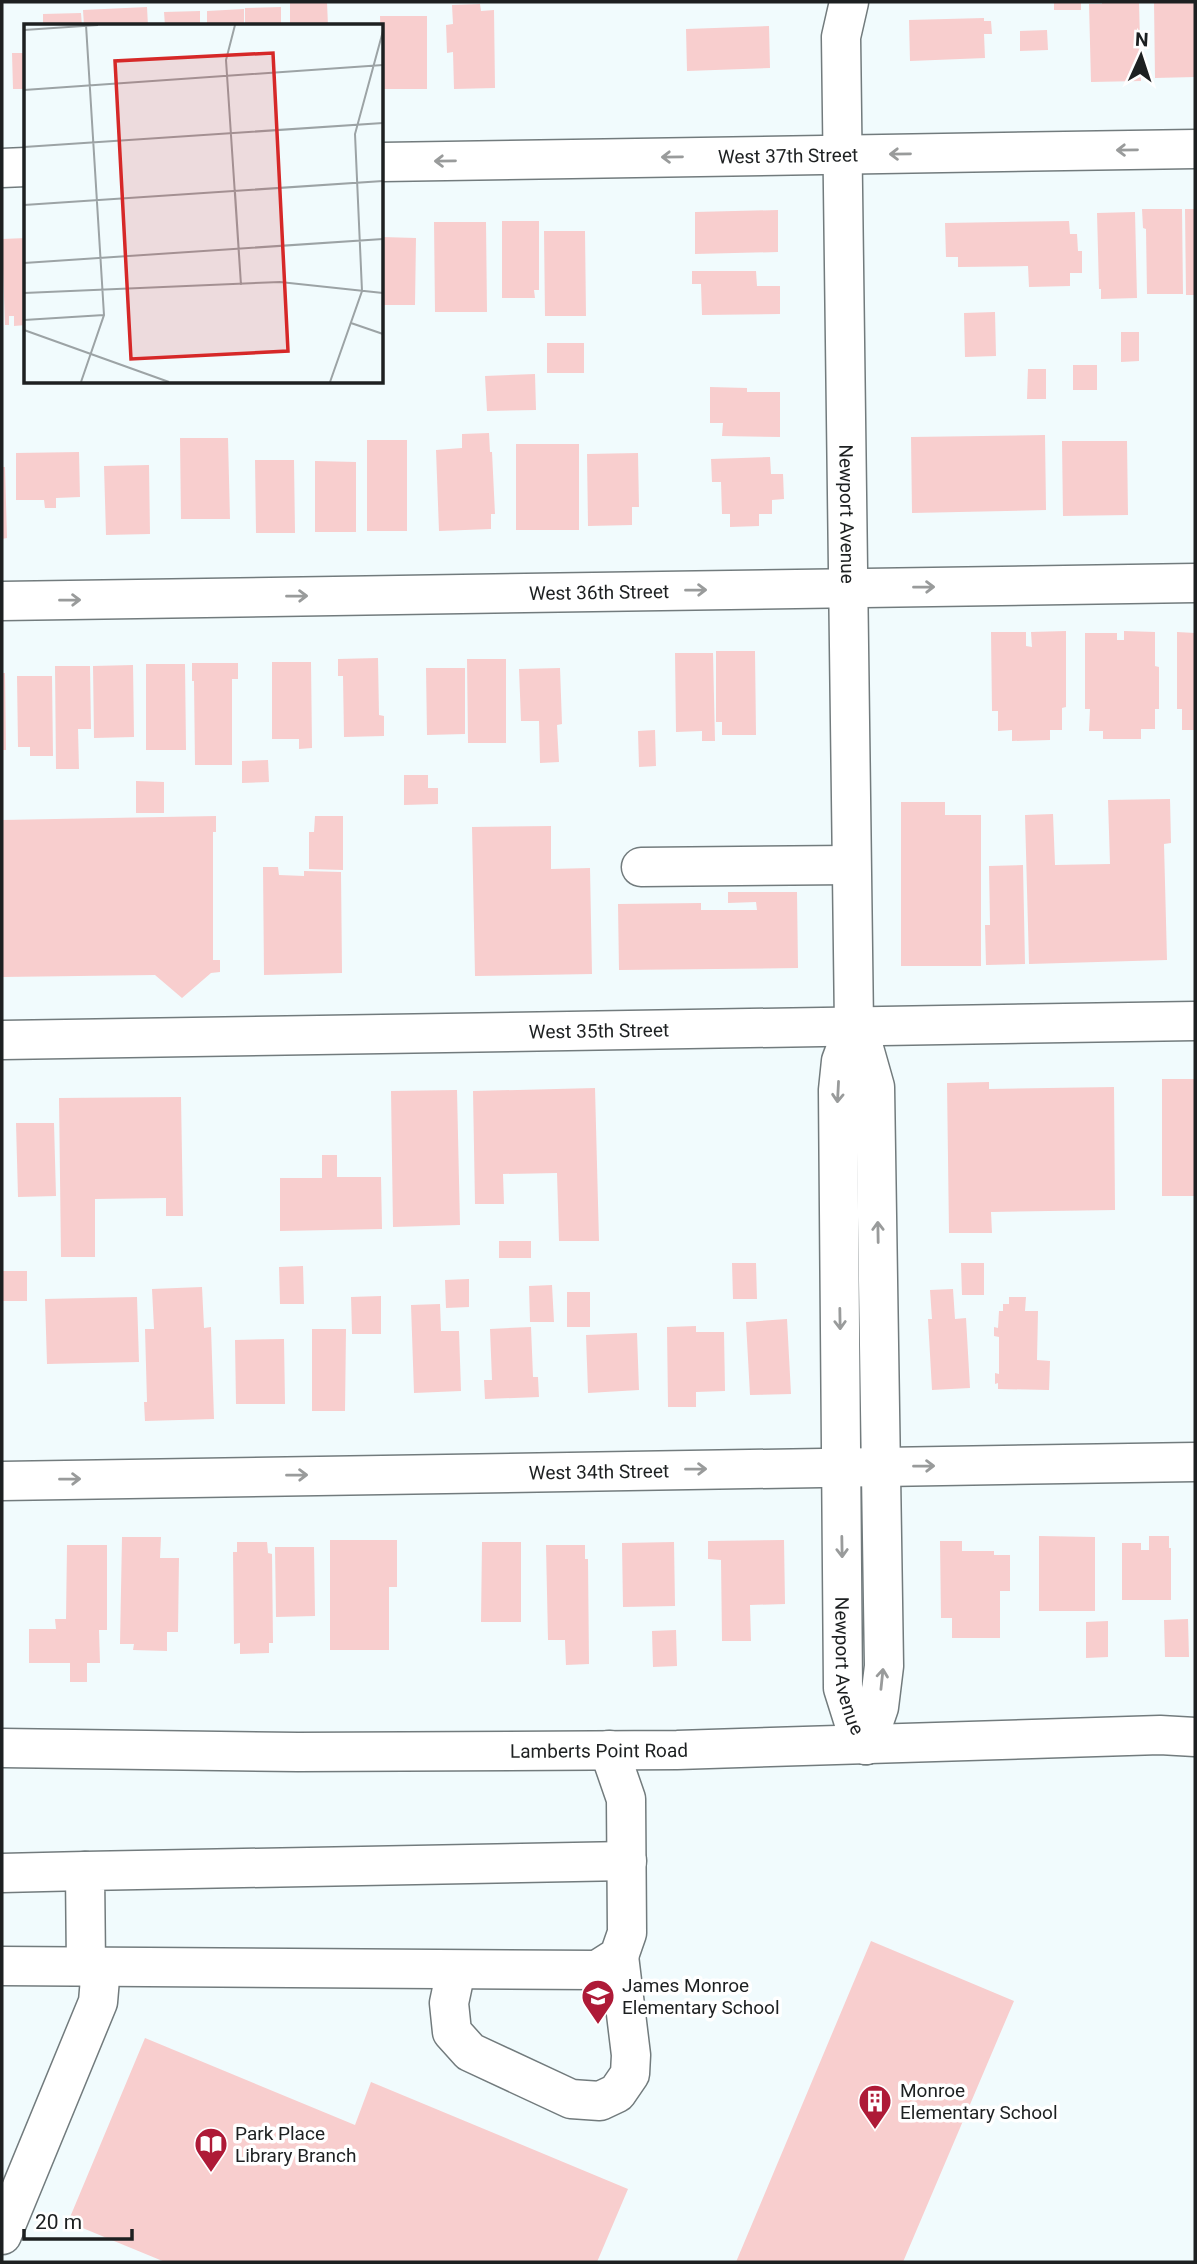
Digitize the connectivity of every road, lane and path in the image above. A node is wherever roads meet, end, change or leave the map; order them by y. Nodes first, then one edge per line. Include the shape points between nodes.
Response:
1 (849, 2) edge
2 (1195, 149) edge
3 (842, 155) junction
4 (383, 162) edge
5 (24, 167) edge
6 (2, 168) edge
7 (1195, 583) edge
8 (848, 588) junction
9 (2, 601) edge
10 (851, 865) junction
11 (641, 867) dead end
12 (1195, 1021) edge
13 (854, 1026) junction
14 (2, 1040) edge
15 (1195, 1462) edge
16 (841, 1467) junction
17 (882, 1467) junction
18 (2, 1481) edge
19 (1195, 1737) edge
20 (866, 1745) junction
21 (2, 1748) edge
22 (609, 1750) junction
23 (627, 1861) junction
24 (85, 1871) junction
25 (2, 1873) edge
26 (619, 1956) junction
27 (2, 1966) edge
28 (93, 1967) junction
29 (456, 1970) junction
30 (2, 2235) edge
31 (2, 2259) edge
32 (11, 2262) edge

1 - 3 street, Newport Avenue via 841,37
2 -> 3 street, West 37th Street
3 -> 4 street, West 37th Street
3 - 8 street, Newport Avenue
5 - 6 street
8 -> 7 street, West 36th Street
9 -> 8 street, West 36th Street
8 - 10 street, Newport Avenue
10 - 11 street
10 - 13 street, Newport Avenue
12 - 13 street, West 35th Street
13 - 14 street, West 35th Street
13 -> 16 street, Newport Avenue via 841,1061 838,1090
17 -> 13 street, Newport Avenue via 875,1087
17 -> 15 street, West 34th Street
16 - 17 street, West 34th Street
18 -> 16 street, West 34th Street
16 -> 20 street, Newport Avenue via 843,1688 853,1723
20 -> 17 street, Newport Avenue via 879,1707 884,1666
19 - 20 street, Lamberts Point Road
20 - 22 street, Lamberts Point Road
21 - 22 street, Lamberts Point Road
22 - 23 street via 626,1799
23 - 24 street
23 - 26 street via 628,1933
24 - 25 street
24 - 28 street
26 - 29 street via 597,1970
26 - 29 street via 630,2074 617,2093 600,2101 571,2099 470,2052 452,2032 449,2003
27 - 28 street
28 - 29 street
28 - 30 street via 98,2002
31 - 32 street

